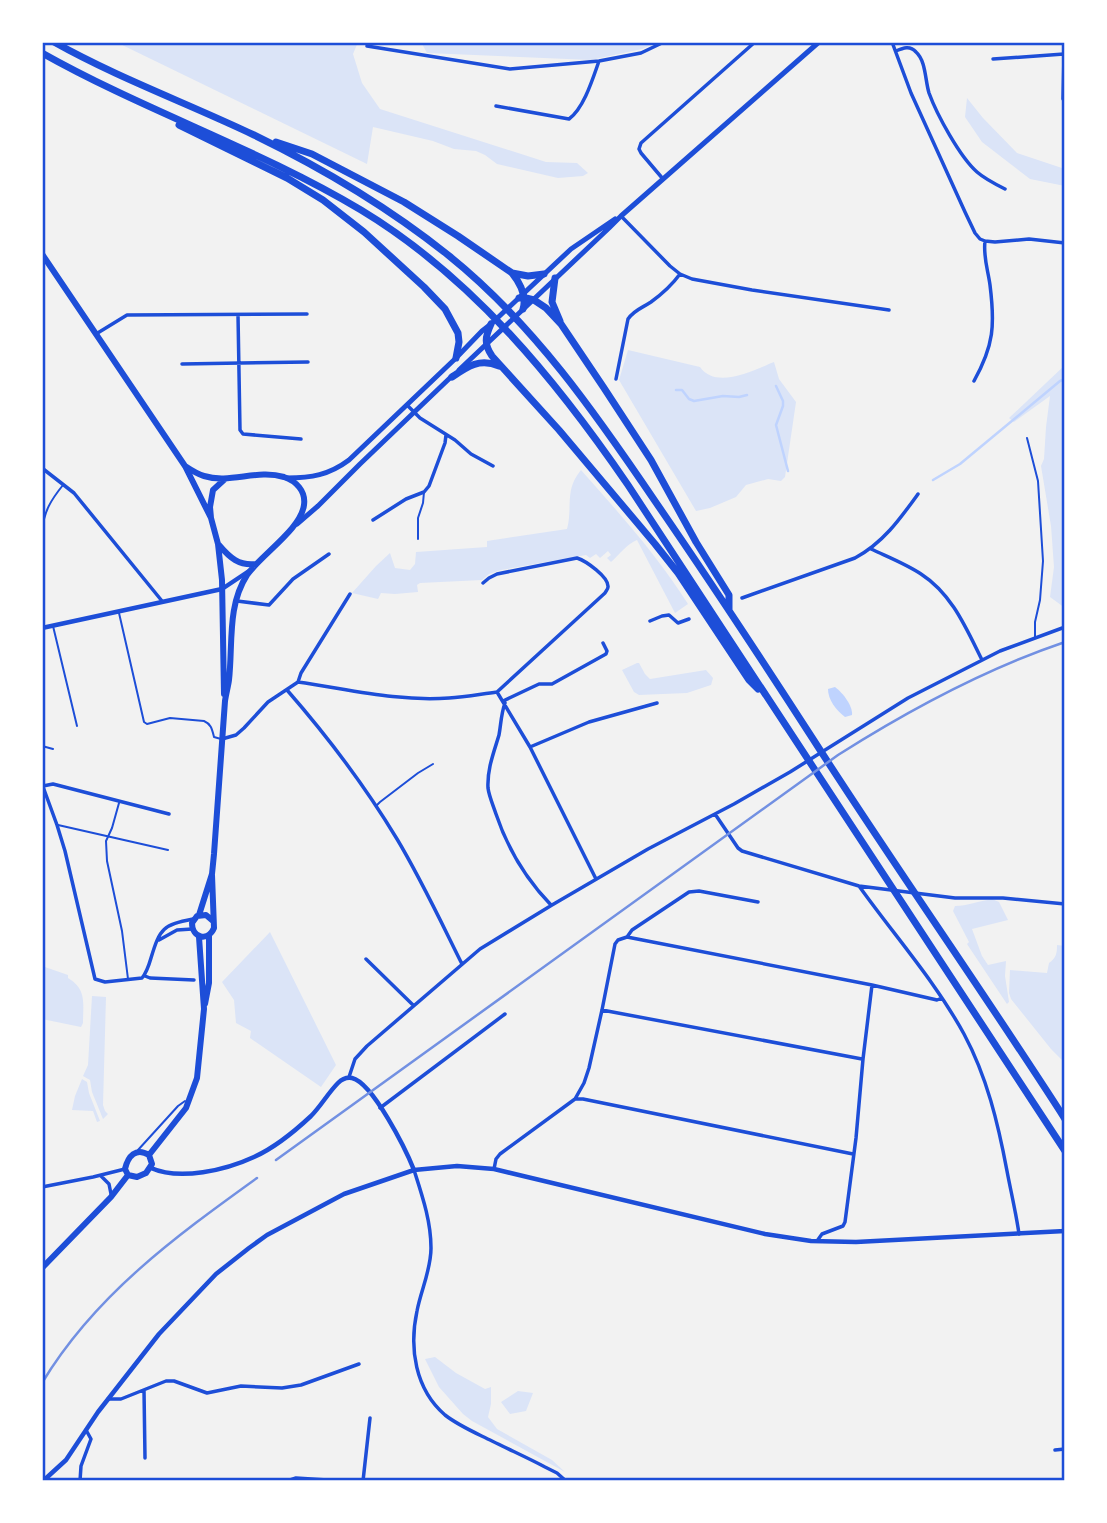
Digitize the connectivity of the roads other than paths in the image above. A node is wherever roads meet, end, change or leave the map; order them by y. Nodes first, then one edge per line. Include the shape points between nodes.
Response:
1 (54, 42) edge
2 (664, 42) edge
3 (755, 42) edge
4 (819, 42) edge
5 (892, 42) edge
6 (367, 46) dead end
7 (896, 51) junction
8 (42, 53) edge
9 (1065, 54) edge
10 (993, 58) dead end
11 (599, 61) junction
12 (1063, 99) dead end
13 (496, 106) dead end
14 (161, 113) junction
15 (252, 134) junction
16 (664, 179) junction
17 (1005, 189) dead end
18 (621, 216) junction
19 (985, 241) junction
20 (1065, 243) edge
21 (42, 254) edge
22 (512, 273) junction
23 (544, 274) junction
24 (680, 274) junction
25 (555, 278) junction
26 (525, 301) junction
27 (889, 310) dead end
28 (307, 314) dead end
29 (238, 315) junction
30 (491, 324) joint
31 (561, 324) junction
32 (96, 334) junction
33 (486, 337) junction
34 (457, 358) junction
35 (238, 362) junction
36 (308, 362) dead end
37 (182, 364) dead end
38 (500, 366) junction
39 (452, 377) junction
40 (616, 379) dead end
41 (974, 381) dead end
42 (406, 405) junction
43 (413, 412) junction
44 (446, 435) junction
45 (1027, 438) dead end
46 (301, 439) dead end
47 (185, 466) junction
48 (493, 466) dead end
49 (42, 468) edge
50 (287, 478) junction
51 (225, 479) junction
52 (64, 484) junction
53 (424, 492) junction
54 (919, 494) dead end
55 (211, 518) junction
56 (373, 520) dead end
57 (294, 526) junction
58 (42, 531) edge
59 (418, 539) dead end
60 (218, 544) junction
61 (871, 549) junction
62 (329, 554) dead end
63 (254, 567) junction
64 (483, 583) dead end
65 (222, 589) junction
66 (350, 594) dead end
67 (742, 598) dead end
68 (162, 601) junction
69 (235, 601) junction
70 (118, 610) junction
71 (729, 611) junction
72 (689, 619) dead end
73 (650, 621) dead end
74 (52, 625) junction
75 (1065, 627) edge
76 (42, 628) edge
77 (1034, 638) junction
78 (603, 643) dead end
79 (982, 660) junction
80 (299, 682) junction
81 (287, 690) junction
82 (497, 692) junction
83 (766, 697) junction
84 (225, 701) junction
85 (504, 702) junction
86 (657, 703) dead end
87 (77, 726) dead end
88 (222, 739) junction
89 (42, 746) edge
90 (530, 747) junction
91 (53, 749) dead end
92 (433, 764) dead end
93 (42, 785) edge
94 (119, 802) junction
95 (377, 806) junction
96 (169, 814) dead end
97 (715, 814) junction
98 (57, 825) junction
99 (107, 836) junction
100 (168, 850) dead end
101 (212, 874) junction
102 (596, 879) junction
103 (859, 886) junction
104 (758, 902) dead end
105 (1065, 904) edge
106 (552, 905) junction
107 (197, 917) junction
108 (213, 921) junction
109 (192, 929) junction
110 (209, 936) junction
111 (199, 937) junction
112 (627, 937) junction
113 (157, 941) junction
114 (366, 959) dead end
115 (462, 964) junction
116 (145, 976) junction
117 (129, 980) junction
118 (194, 980) dead end
119 (872, 985) junction
120 (942, 998) junction
121 (413, 1005) junction
122 (204, 1009) junction
123 (602, 1010) junction
124 (505, 1014) dead end
125 (863, 1059) junction
126 (349, 1077) junction
127 (191, 1097) junction
128 (575, 1099) junction
129 (380, 1108) junction
130 (1065, 1119) edge
131 (1065, 1151) edge
132 (135, 1152) junction
133 (853, 1154) junction
134 (149, 1155) junction
135 (150, 1168) junction
136 (494, 1169) junction
137 (414, 1170) junction
138 (127, 1172) junction
139 (101, 1176) junction
140 (42, 1187) edge
141 (111, 1197) junction
142 (1065, 1231) edge
143 (1019, 1234) junction
144 (816, 1242) junction
145 (42, 1268) edge
146 (359, 1364) dead end
147 (144, 1390) junction
148 (108, 1399) junction
149 (370, 1418) dead end
150 (86, 1430) junction
151 (1065, 1449) edge
152 (1055, 1450) dead end
153 (145, 1458) dead end
154 (43, 1481) edge
155 (79, 1481) edge
156 (287, 1481) edge
157 (343, 1481) edge
158 (363, 1481) edge
159 (566, 1481) edge

1 - 15 highway
2 - 11 street via 641,53
3 - 16 street via 641,143 641,153
4 - 16 main road
5 - 7 street
6 - 11 street via 510,69
7 - 17 street via 906,47 915,51 922,60 935,108 958,148 978,173
7 - 19 street via 965,212 975,233
8 - 14 highway
9 - 10 street
9 - 12 street
11 - 13 street via 576,114 569,119
14 - 34 highway via 287,178 354,224 445,309 458,333
14 - 83 highway via 253,153 354,206 395,232 473,296 577,413
15 - 22 highway via 313,154 404,202
15 - 71 highway via 369,198 485,287 587,403
16 - 18 main road
18 - 23 main road via 579,242
18 - 24 street
18 - 25 main road
19 - 20 street
19 - 41 street via 992,338
21 - 32 main road
22 - 23 highway
22 - 26 highway
23 - 26 main road
24 - 27 street via 698,281
24 - 40 street via 663,293 632,312
25 - 26 main road
25 - 31 highway via 552,302
26 - 30 main road
26 - 31 highway via 544,306
26 - 33 main road
28 - 29 street
29 - 32 street via 127,316
29 - 35 street
30 - 33 highway
31 - 71 highway via 651,460 730,595
32 - 47 main road
33 - 34 main road
33 - 38 highway
33 - 39 main road
34 - 42 main road
35 - 36 street
35 - 37 street
35 - 46 street via 242,433
38 - 39 highway via 475,363
38 - 83 highway via 655,544 749,680
39 - 43 main road
42 - 43 street
42 - 50 main road via 335,470
43 - 44 street
43 - 57 main road
44 - 48 street
44 - 53 street
45 - 77 lane via 1038,481 1043,561
47 - 51 main road via 206,477
47 - 55 main road
49 - 52 street
50 - 51 main road via 251,474
50 - 57 main road via 299,486 304,500
51 - 55 main road via 211,496
52 - 58 lane via 46,509
52 - 68 street
53 - 56 street
53 - 59 lane
54 - 61 street
55 - 60 main road
57 - 63 main road
60 - 63 main road via 235,561
60 - 65 main road
61 - 67 street
61 - 79 street via 920,573 949,599
62 - 69 street via 293,579 270,605
63 - 65 street
63 - 69 main road
64 - 82 street via 497,574 577,558 608,583 606,593
65 - 68 street
65 - 84 main road
66 - 80 street
68 - 70 street
69 - 84 main road
70 - 74 street
70 - 88 lane via 144,722 170,718 204,721 214,737
71 - 130 highway
72 - 73 street via 678,623 669,615
74 - 76 street
74 - 87 lane
75 - 77 street
77 - 79 street
78 - 85 street via 606,654 552,684 539,684
79 - 97 street via 908,698
80 - 81 street
80 - 82 street via 414,698
81 - 88 street via 268,702 240,732
81 - 95 street
82 - 85 street
83 - 131 highway
84 - 88 main road
85 - 90 street
85 - 106 street via 491,758 489,794 517,863
86 - 90 street via 589,722
88 - 101 main road
89 - 91 lane
90 - 102 street
92 - 95 lane
93 - 94 street
93 - 98 street
94 - 96 street
94 - 99 lane
95 - 115 street
97 - 102 street
97 - 103 street via 738,848
98 - 99 lane
98 - 117 street via 95,979
99 - 100 lane
99 - 117 lane via 107,861
101 - 107 main road
101 - 108 main road
102 - 106 street
103 - 105 street via 955,898
103 - 120 street
104 - 112 street via 689,892
106 - 115 street
107 - 108 main road via 209,916
107 - 109 main road
107 - 113 street via 170,924
108 - 110 main road
109 - 111 main road
109 - 113 street via 177,930
110 - 111 main road
110 - 122 main road
111 - 122 main road
112 - 119 street
112 - 123 street via 615,944
113 - 116 street
114 - 121 street
115 - 121 street
116 - 117 street
116 - 118 street
119 - 120 street
119 - 125 street
120 - 143 street via 964,1035 992,1102
121 - 126 street via 367,1045 355,1059
122 - 127 main road via 199,1067
123 - 125 street
123 - 128 street via 589,1068
124 - 129 street
125 - 133 street
126 - 129 street via 365,1087
126 - 135 street via 337,1083 310,1116 256,1156 198,1173
127 - 132 lane
127 - 134 main road
128 - 133 street
128 - 136 street via 500,1154
129 - 137 street
132 - 134 main road
132 - 138 main road via 128,1159
133 - 144 street via 843,1226 822,1234
134 - 135 main road
135 - 138 main road via 140,1177
136 - 137 street
136 - 144 street
137 - 148 street via 344,1194 237,1256 156,1338
137 - 159 street via 429,1223 431,1250 412,1342 422,1383 437,1406 463,1427
138 - 139 street
138 - 141 main road
139 - 140 street
139 - 141 street
141 - 145 main road
142 - 143 street
143 - 144 street
146 - 147 street via 282,1388 242,1386 207,1393 166,1381
147 - 148 street
147 - 153 street
148 - 150 street
149 - 158 street
150 - 154 street via 66,1460
150 - 155 street via 91,1439
151 - 152 street
156 - 157 street

